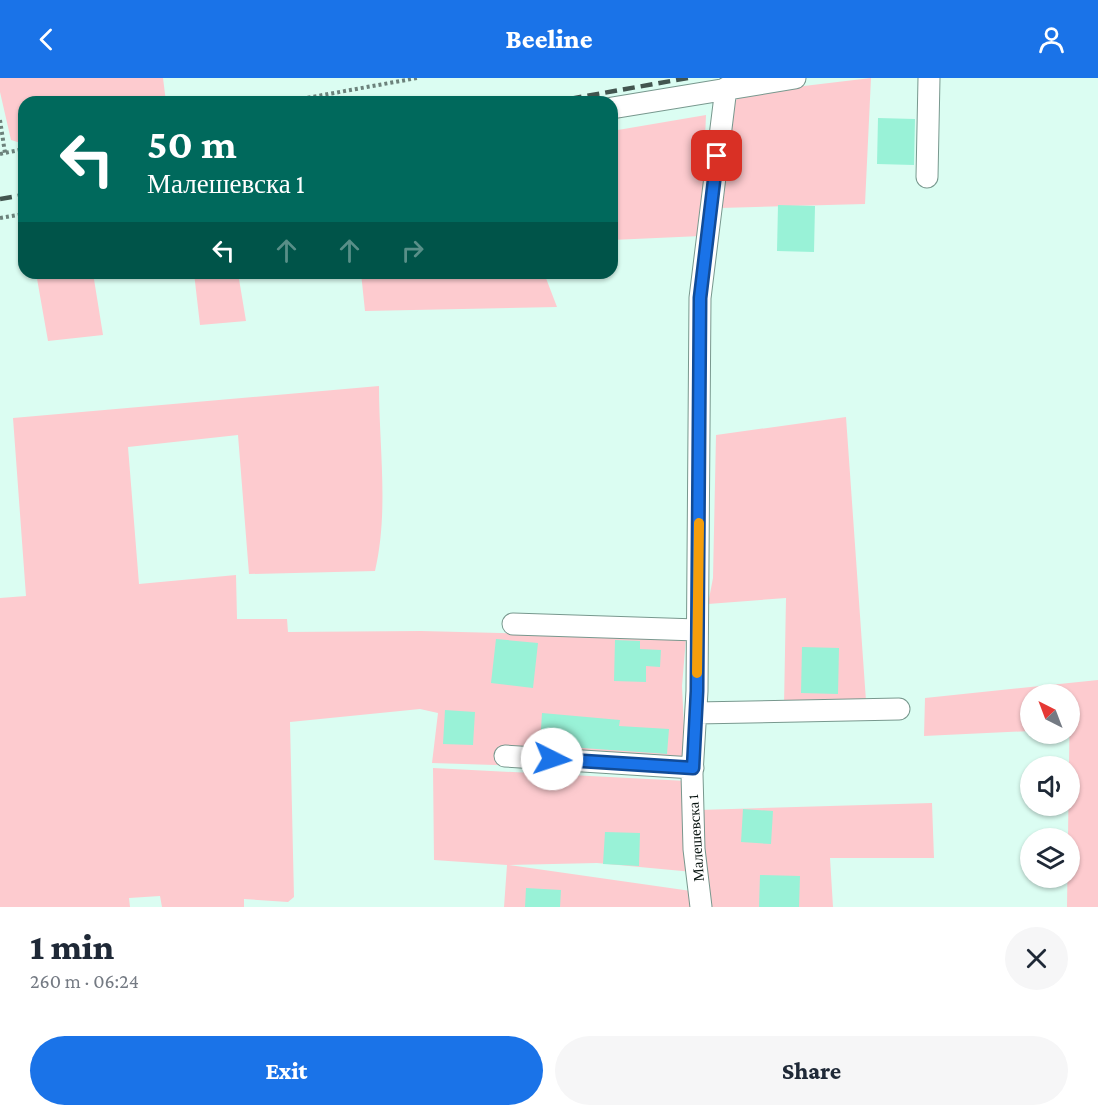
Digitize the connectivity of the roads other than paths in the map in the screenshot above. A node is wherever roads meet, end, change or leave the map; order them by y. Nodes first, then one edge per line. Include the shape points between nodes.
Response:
1 (795, 78) edge
2 (929, 78) edge
3 (726, 88) junction
4 (618, 107) edge
5 (927, 177) dead end
6 (513, 624) dead end
7 (697, 630) junction
8 (899, 709) dead end
9 (696, 713) junction
10 (506, 756) dead end
11 (693, 768) junction
12 (701, 907) edge

1 - 3 street
2 - 5 street
3 - 4 street
3 - 7 street, Малешевска 1 via 700,298
6 - 7 street
7 - 9 street, Малешевска 1
8 - 9 street
9 - 11 street, Малешевска 1
10 - 11 street
11 - 12 street, Малешевска 1 via 694,849

